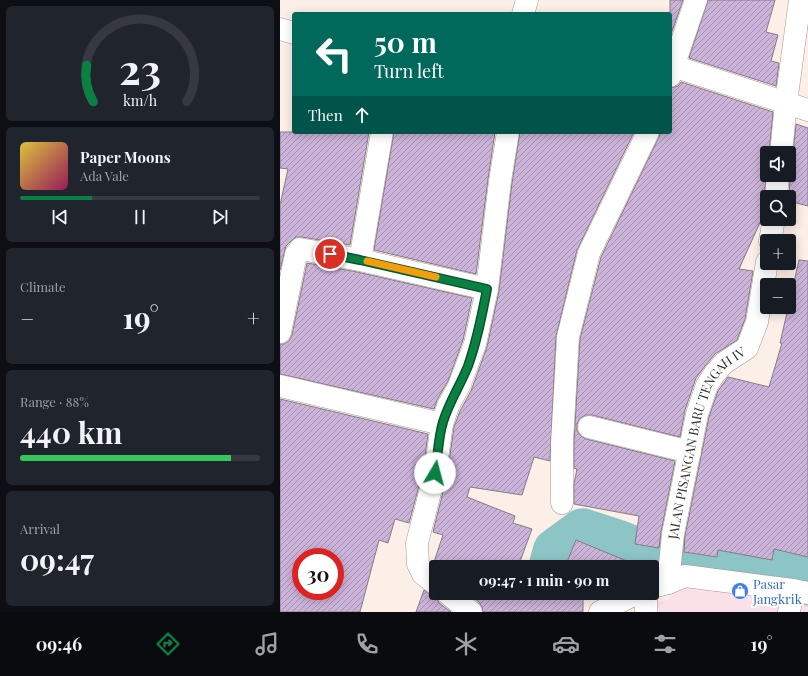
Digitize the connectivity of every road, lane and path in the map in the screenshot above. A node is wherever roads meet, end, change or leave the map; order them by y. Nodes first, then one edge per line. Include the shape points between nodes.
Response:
1 (527, 0) edge
2 (696, 0) edge
3 (800, 0) edge
4 (524, 12) edge
5 (280, 29) edge
6 (292, 32) edge
7 (672, 66) edge
8 (672, 69) edge
9 (786, 103) junction
10 (808, 110) edge
11 (382, 134) edge
12 (508, 134) edge
13 (647, 134) edge
14 (781, 146) edge
15 (360, 260) junction
16 (766, 270) edge
17 (487, 289) junction
18 (280, 332) edge
19 (280, 386) edge
20 (442, 424) junction
21 (589, 427) dead end
22 (690, 452) junction
23 (562, 503) dead end
24 (665, 573) edge
25 (429, 579) edge
26 (800, 591) edge
27 (456, 600) edge
28 (623, 600) edge
29 (646, 600) edge
30 (471, 612) edge
31 (600, 612) edge
32 (646, 612) edge
33 (789, 612) edge

1 - 4 street
2 - 7 street
3 - 9 street
5 - 6 street
8 - 9 street
9 - 10 street
9 - 14 street
11 - 15 street
12 - 17 street
13 - 23 street via 589,253 568,336 562,443
15 - 17 street
15 - 18 street via 300,249 296,254
16 - 22 street, JALAN PISANGAN BARU TENGAH IV via 758,322 747,348 724,363 707,385 697,414
17 - 20 street via 468,366
19 - 20 street
20 - 25 street via 435,473 417,543 418,564 422,574
21 - 22 street
22 - 24 street, JALAN PISANGAN BARU TENGAH IV
24 - 26 street
26 - 33 street
27 - 30 street
28 - 31 street
29 - 32 street

